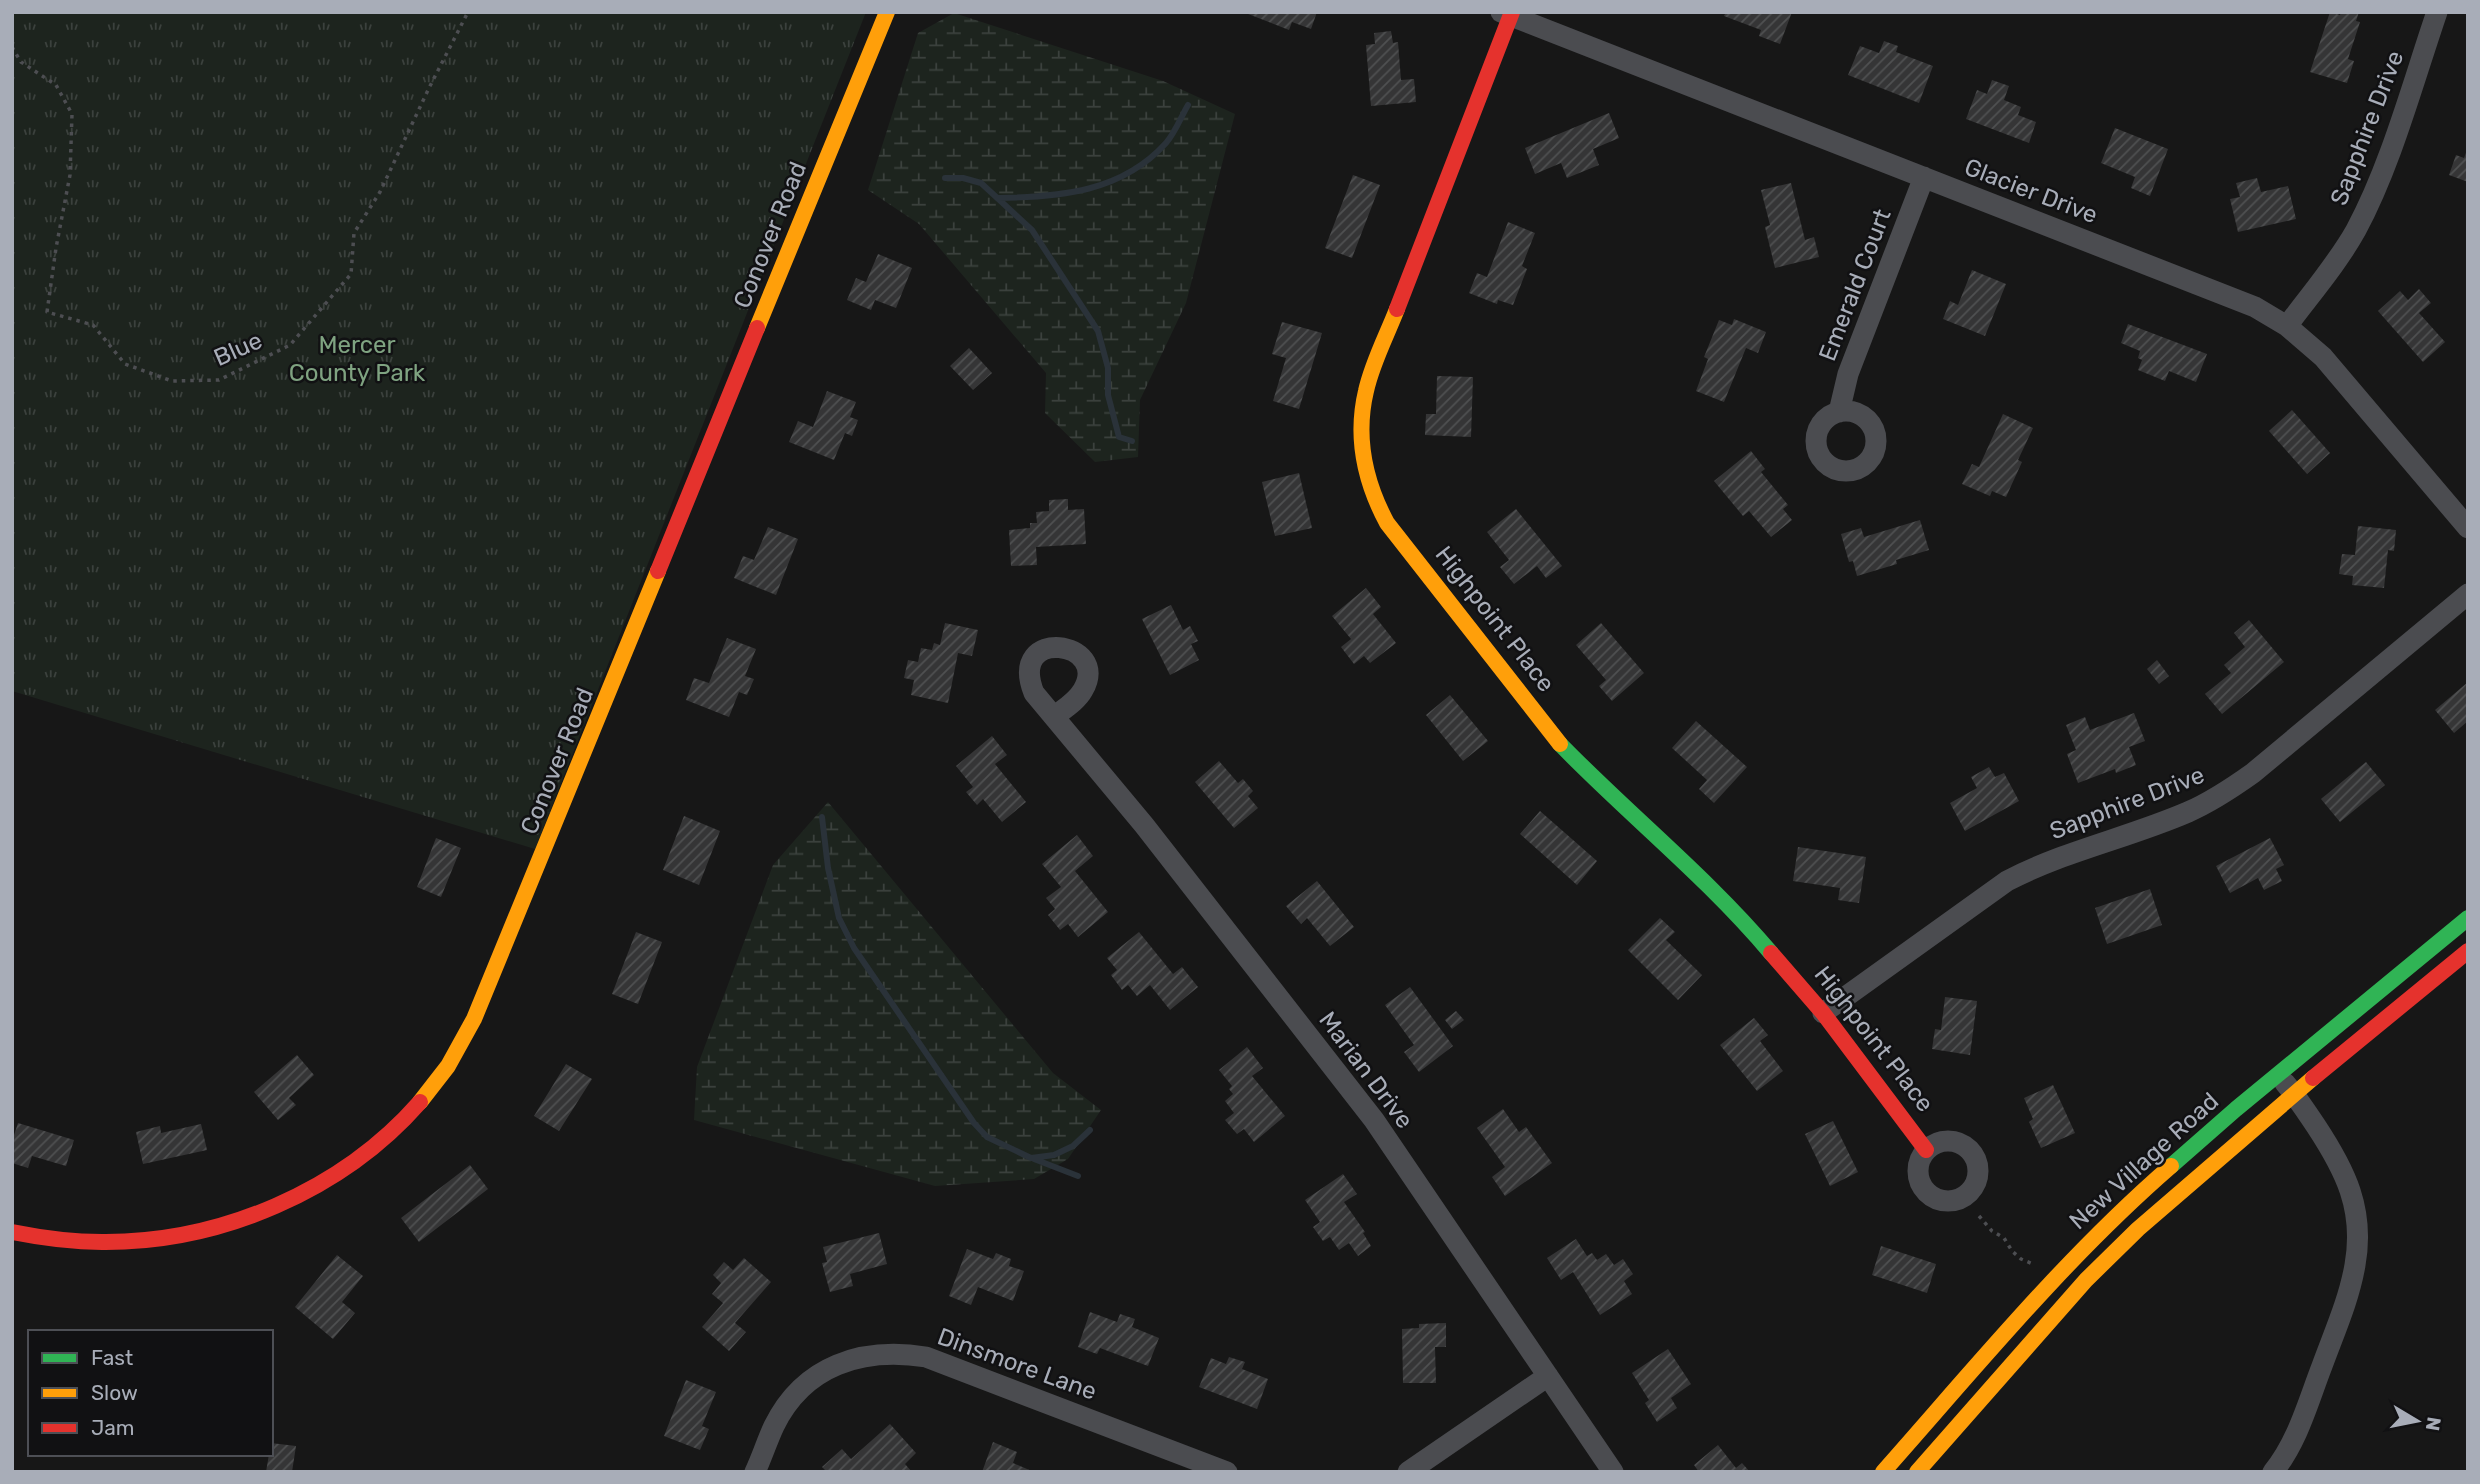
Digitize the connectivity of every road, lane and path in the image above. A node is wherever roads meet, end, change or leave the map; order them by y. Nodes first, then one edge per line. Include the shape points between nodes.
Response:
1 (468, 12) edge
2 (887, 12) edge
3 (2437, 12) edge
4 (1508, 14) edge
5 (12, 47) edge
6 (1924, 177) junction
7 (2287, 326) junction
8 (1839, 412) dead end
9 (2468, 528) edge
10 (2468, 594) edge
11 (1055, 716) dead end
12 (2468, 918) edge
13 (2468, 951) edge
14 (1823, 1013) junction
15 (2279, 1076) junction
16 (2294, 1093) junction
17 (1926, 1150) dead end
18 (1979, 1216) dead end
19 (12, 1232) edge
20 (2033, 1264) dead end
21 (1548, 1376) junction
22 (755, 1472) edge
23 (1227, 1472) edge
24 (1408, 1472) edge
25 (1613, 1472) edge
26 (1883, 1472) edge
27 (1917, 1472) edge
28 (2273, 1472) edge

1 - 5 path, Blue via 380,192 354,233 351,274 290,345 219,380 172,381 125,364 93,326 47,312 70,175 72,114 56,85 21,62
2 - 19 street, Conover Road via 480,1007 454,1058 404,1120 376,1146 309,1189 238,1219 175,1236 132,1241 89,1242
3 - 7 street, Sapphire Drive via 2376,188 2356,230
4 - 6 street, Glacier Drive
4 - 14 street, Highpoint Place via 1366,389 1360,420 1366,476 1387,523 1553,736 1701,878
6 - 7 street, Glacier Drive via 2255,307
6 - 8 street, Emerald Court via 1848,374
7 - 9 street, Glacier Drive via 2323,357
10 - 14 street, Sapphire Drive via 2253,773 2219,796 2187,812 2037,865 2007,881
11 - 21 street, Marian Drive via 1374,1120
12 - 15 street, New Village Road
13 - 16 street, New Village Road
14 - 17 street, Highpoint Place
15 - 16 street
15 - 26 street, New Village Road via 2120,1210 2067,1263
16 - 27 street, New Village Road via 2138,1228 2086,1280
16 - 28 street via 2339,1160 2349,1184 2358,1237 2349,1292 2296,1435
18 - 20 path via 2012,1251
21 - 24 street
21 - 25 street, Marian Drive
22 - 23 street, Dinsmore Lane via 774,1425 810,1381 854,1358 890,1353 926,1357

